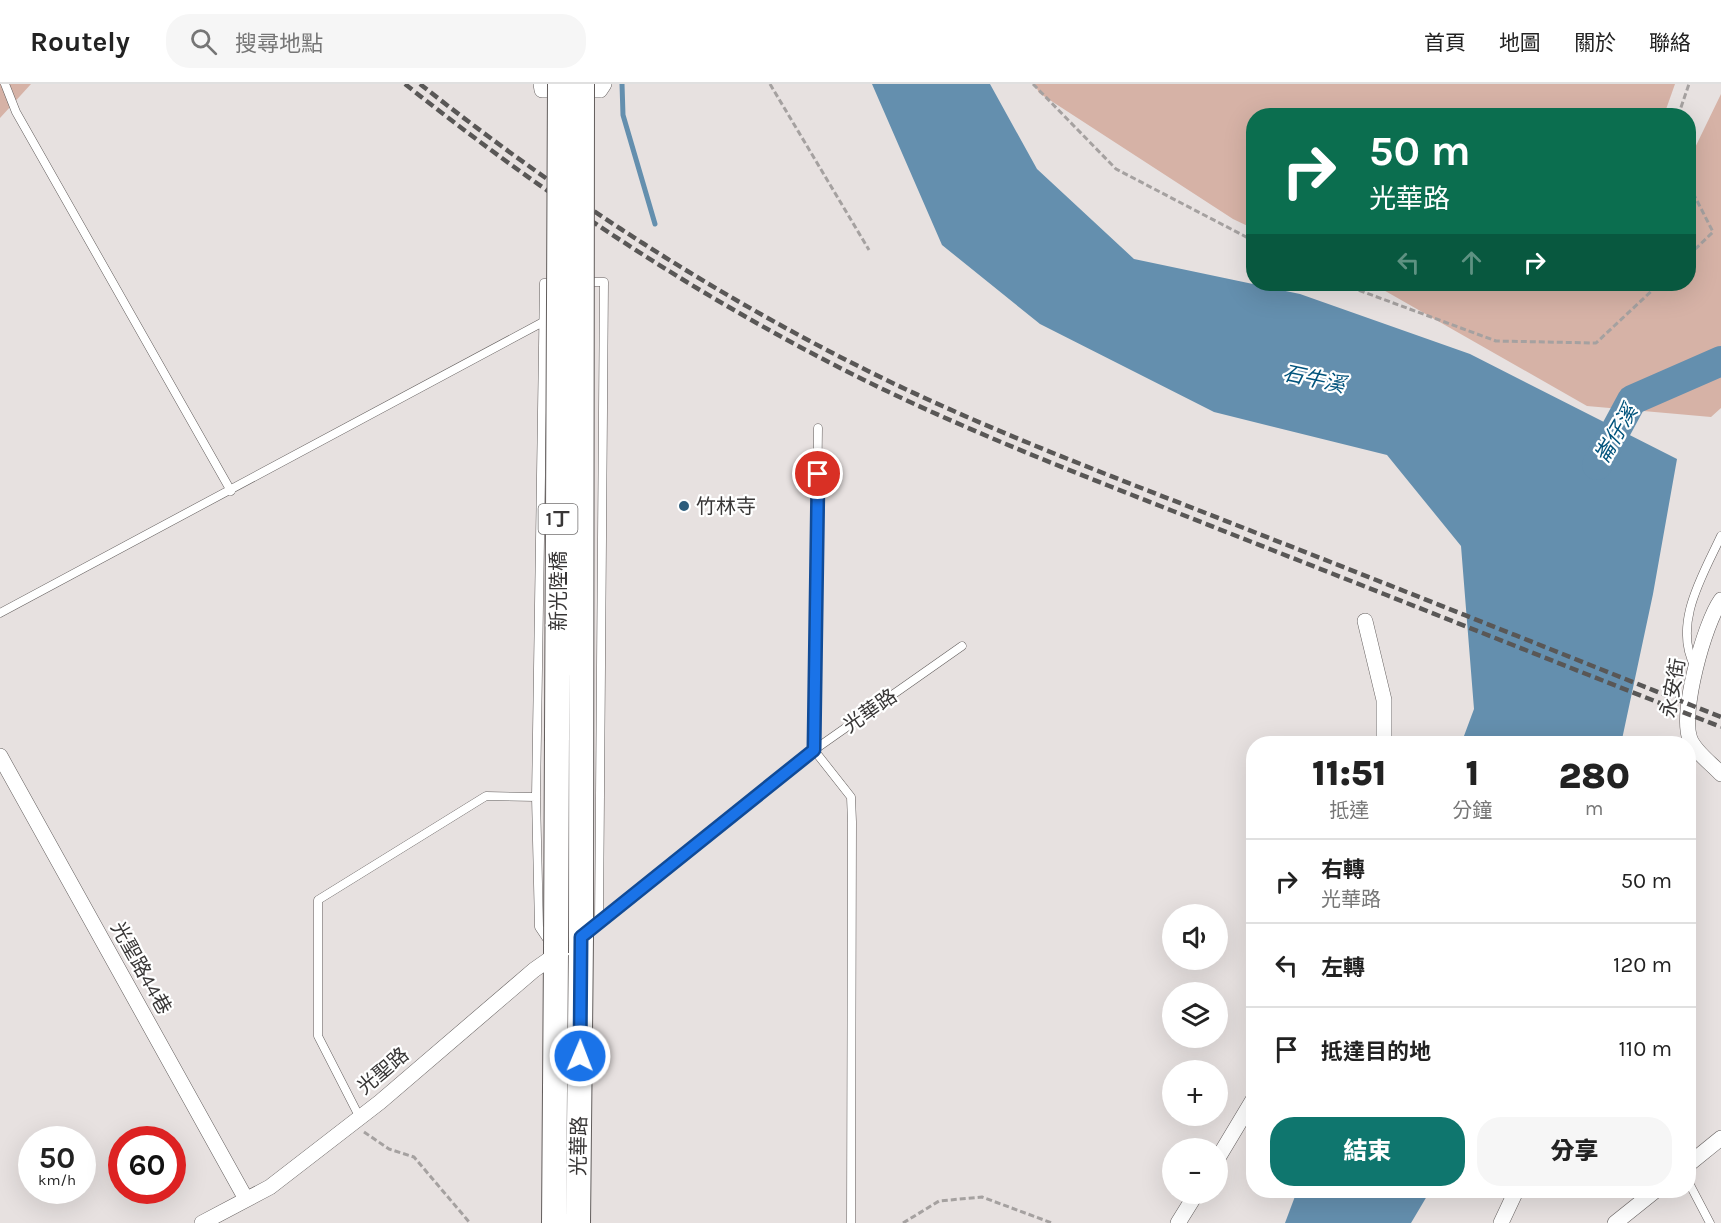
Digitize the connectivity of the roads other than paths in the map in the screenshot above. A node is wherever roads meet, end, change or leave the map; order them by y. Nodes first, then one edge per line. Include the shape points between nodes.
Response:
1 (6, 84) edge
2 (541, 84) edge
3 (560, 84) edge
4 (582, 84) edge
5 (604, 84) edge
6 (564, 282) dead end
7 (574, 282) dead end
8 (543, 322) junction
9 (818, 428) dead end
10 (231, 491) junction
11 (1721, 536) edge
12 (1721, 600) edge
13 (0, 613) edge
14 (1365, 621) dead end
15 (962, 646) dead end
16 (1696, 669) junction
17 (1384, 736) edge
18 (1688, 736) edge
19 (1696, 749) edge
20 (814, 750) junction
21 (0, 756) edge
22 (1721, 774) edge
23 (536, 797) junction
24 (590, 930) junction
25 (556, 953) junction
26 (1246, 1111) edge
27 (356, 1121) junction
28 (1721, 1138) edge
29 (1228, 1141) edge
30 (1696, 1158) edge
31 (1696, 1196) edge
32 (1513, 1198) edge
33 (1646, 1198) edge
34 (246, 1200) junction
35 (1190, 1204) edge
36 (202, 1223) edge
37 (554, 1223) edge
38 (578, 1223) edge
39 (851, 1223) edge
40 (1178, 1223) edge
41 (1501, 1223) edge
42 (1615, 1223) edge
43 (1710, 1223) edge

1 - 10 lane via 16,112
2 - 5 street via 542,90 600,90
3 - 25 main road, 新光陸橋 / 1丁, bridge
4 - 24 main road, 新光陸橋 / 1丁, bridge
6 - 8 lane via 544,283
7 - 24 lane via 604,282
8 - 10 lane
8 - 23 lane
9 - 20 lane
10 - 13 lane
11 - 16 lane via 1697,589 1686,627 1687,653
12 - 16 street, 永安街
14 - 17 street via 1384,700
15 - 20 lane, 光華路
16 - 18 street, 永安街 via 1685,724
19 - 22 street, 永安街
20 - 24 lane, 光華路
20 - 39 lane via 851,797
21 - 34 street, 光聖路44巷
23 - 25 lane via 538,927
23 - 27 lane via 486,796 318,900 318,1036
24 - 25 street, 光聖路
24 - 38 main road, 光華路 / 1丁
25 - 27 street, 光聖路
25 - 37 main road, 光華路 / 1丁
26 - 29 street
27 - 34 street, 光聖路 via 270,1187
28 - 30 street
31 - 43 lane
32 - 41 street
33 - 42 street
34 - 36 street, 光聖路
35 - 40 street

